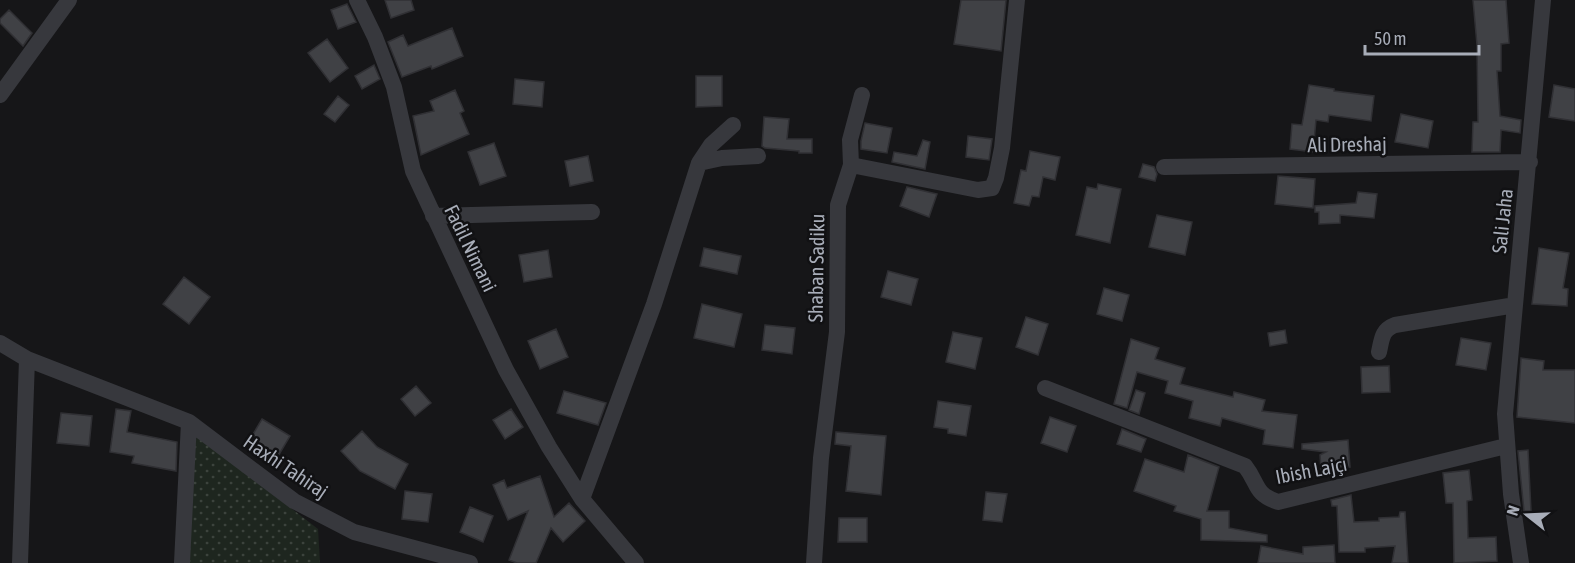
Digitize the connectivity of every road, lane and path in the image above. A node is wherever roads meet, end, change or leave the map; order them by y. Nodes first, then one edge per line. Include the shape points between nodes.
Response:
1 (69, 0) edge
2 (357, 0) edge
3 (1017, 0) edge
4 (1544, 0) edge
5 (0, 95) edge
6 (862, 95) dead end
7 (733, 125) dead end
8 (758, 156) dead end
9 (1530, 162) junction
10 (699, 163) junction
11 (850, 165) junction
12 (1164, 167) dead end
13 (592, 212) dead end
14 (433, 216) junction
15 (1515, 305) junction
16 (0, 343) edge
17 (1379, 352) dead end
18 (27, 359) junction
19 (1045, 388) dead end
20 (189, 422) junction
21 (1506, 446) junction
22 (582, 499) junction
23 (20, 563) edge
24 (183, 563) edge
25 (470, 563) edge
26 (636, 563) edge
27 (814, 563) edge
28 (1521, 563) edge

1 - 5 street
2 - 14 street, Fadil Nimani via 394,87 413,171
3 - 11 street via 1002,148 992,188 978,190
4 - 9 street, Sali Jaha
6 - 11 street, Shaban Sadiku via 850,140
7 - 10 street via 711,145
8 - 10 street
9 - 12 street, Ali Dreshaj
9 - 15 street, Sali Jaha
10 - 22 street via 654,304
11 - 27 street, Shaban Sadiku via 838,205 837,332 821,458
13 - 14 street
14 - 22 street, Fadil Nimani via 506,370
15 - 17 street via 1395,325 1383,334
15 - 21 street, Sali Jaha via 1505,414
16 - 18 street, Haxhi Tahiraj
18 - 20 street, Haxhi Tahiraj
18 - 23 street
19 - 21 street, Ibish Lajçi via 1237,462 1251,473 1258,492 1278,502
20 - 24 street
20 - 25 street, Haxhi Tahiraj via 294,501 354,532
21 - 28 street, Sali Jaha
22 - 26 street, Fadil Nimani

